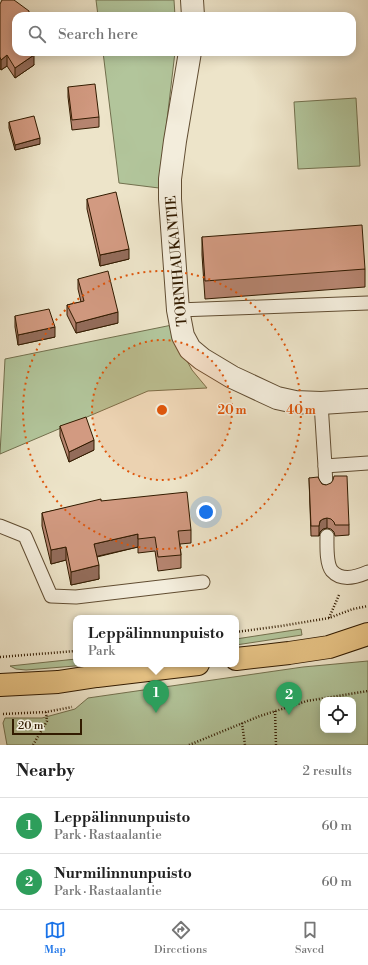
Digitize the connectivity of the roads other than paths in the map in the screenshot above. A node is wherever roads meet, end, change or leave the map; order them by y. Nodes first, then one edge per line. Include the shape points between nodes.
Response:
1 (192, 0) edge
2 (194, 12) edge
3 (189, 56) edge
4 (368, 303) edge
5 (178, 310) junction
6 (368, 400) edge
7 (321, 404) junction
8 (368, 463) edge
9 (325, 466) junction
10 (326, 487) edge
11 (0, 526) edge
12 (327, 536) dead end
13 (368, 572) edge
14 (203, 582) dead end
15 (368, 634) edge
16 (329, 647) junction
17 (368, 647) edge
18 (239, 659) edge
19 (173, 667) edge
20 (0, 685) edge

1 - 2 street
3 - 5 street, TORNIHAUKANTIE via 170,179
4 - 5 lane
5 - 7 street, TORNIHAUKANTIE via 183,336 190,349 202,359 232,377 277,398
6 - 7 street, TORNIHAUKANTIE
7 - 9 lane
8 - 9 lane
9 - 10 lane
11 - 14 lane via 25,536 51,596 76,597
12 - 13 lane via 328,557 332,570 346,578
15 - 16 main road
16 - 17 main road
16 - 18 main road
19 - 20 main road via 58,682

